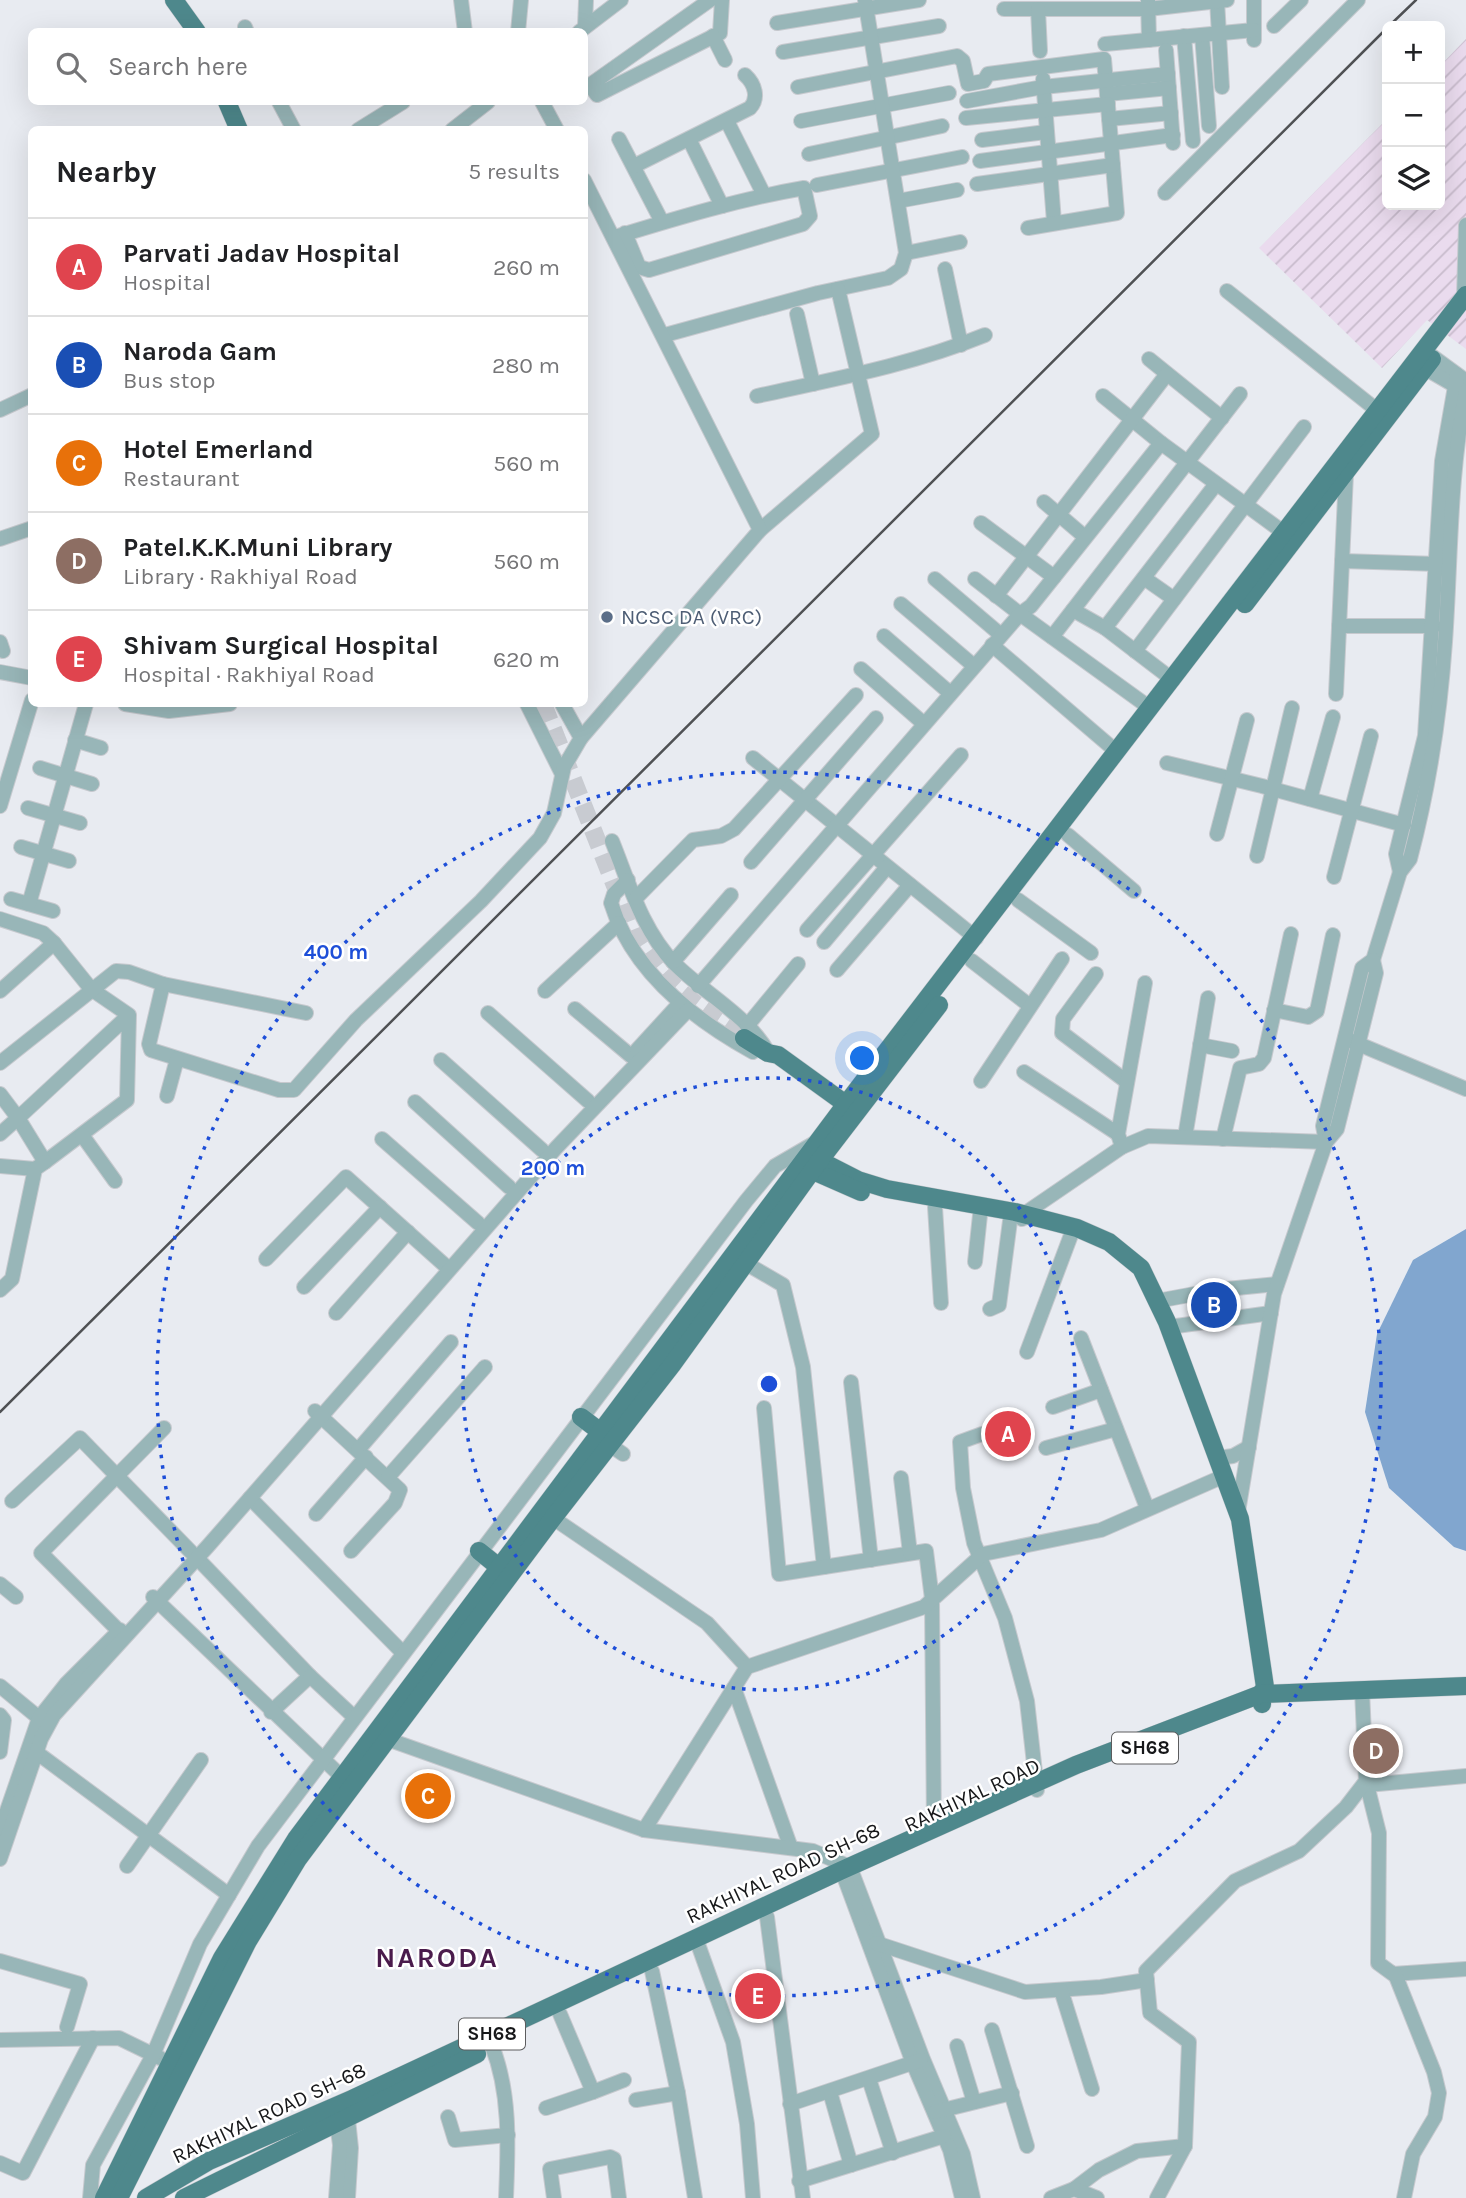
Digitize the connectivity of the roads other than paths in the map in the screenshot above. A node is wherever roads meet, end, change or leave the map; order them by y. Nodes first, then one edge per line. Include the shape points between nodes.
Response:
1 (174, 0) edge
2 (461, 0) edge
3 (521, 0) edge
4 (586, 0) edge
5 (621, 0) edge
6 (710, 0) edge
7 (722, 0) edge
8 (919, 0) edge
9 (1220, 0) edge
10 (1254, 0) edge
11 (1301, 0) edge
12 (1358, 0) edge
13 (866, 4) edge
14 (1148, 4) edge
15 (1004, 9) dead end
16 (1038, 9) junction
17 (777, 23) dead end
18 (939, 26) dead end
19 (1275, 26) dead end
20 (194, 28) edge
21 (464, 28) edge
22 (518, 28) edge
23 (582, 28) edge
24 (583, 28) edge
25 (1219, 33) junction
26 (1202, 35) junction
27 (713, 36) junction
28 (1184, 36) junction
29 (869, 38) junction
30 (1149, 40) junction
31 (1105, 44) dead end
32 (1166, 50) dead end
33 (1040, 51) dead end
34 (783, 52) dead end
35 (725, 60) dead end
36 (1042, 67) junction
37 (875, 71) junction
38 (746, 75) dead end
39 (588, 79) edge
40 (1168, 81) junction
41 (588, 82) edge
42 (798, 87) dead end
43 (1043, 87) junction
44 (1222, 87) dead end
45 (949, 93) dead end
46 (1107, 93) junction
47 (967, 101) dead end
48 (228, 105) edge
49 (281, 105) edge
50 (398, 105) edge
51 (484, 105) edge
52 (544, 105) edge
53 (881, 105) junction
54 (1045, 110) junction
55 (1171, 113) junction
56 (966, 118) dead end
57 (1110, 120) junction
58 (727, 121) junction
59 (802, 121) dead end
60 (237, 126) edge
61 (292, 126) edge
62 (364, 126) edge
63 (457, 126) edge
64 (555, 126) edge
65 (942, 126) dead end
66 (1209, 126) dead end
67 (1046, 132) junction
68 (886, 136) junction
69 (619, 139) dead end
70 (690, 139) junction
71 (982, 140) dead end
72 (1193, 141) dead end
73 (1111, 144) junction
74 (1048, 151) junction
75 (809, 153) dead end
76 (962, 158) dead end
77 (980, 161) dead end
78 (1113, 164) junction
79 (634, 166) junction
80 (892, 169) junction
81 (1050, 172) junction
82 (977, 184) dead end
83 (817, 185) dead end
84 (588, 186) edge
85 (957, 190) dead end
86 (1165, 193) dead end
87 (764, 195) junction
88 (898, 201) junction
89 (722, 206) junction
90 (662, 222) junction
91 (1054, 222) junction
92 (1466, 225) edge
93 (1028, 228) dead end
94 (620, 235) junction
95 (960, 242) dead end
96 (906, 253) junction
97 (945, 269) dead end
98 (838, 289) junction
99 (1227, 291) dead end
100 (1465, 302) edge
101 (797, 314) dead end
102 (664, 335) junction
103 (985, 335) dead end
104 (961, 345) junction
105 (1149, 359) dead end
106 (1425, 359) junction
107 (858, 374) junction
108 (1167, 374) junction
109 (813, 384) junction
110 (1462, 386) edge
111 (1240, 394) dead end
112 (757, 396) dead end
113 (1103, 396) dead end
114 (28, 401) edge
115 (0, 411) edge
116 (1378, 411) junction
117 (1222, 418) junction
118 (1132, 420) junction
119 (1304, 427) dead end
120 (1161, 443) junction
121 (1188, 463) junction
122 (1346, 474) junction
123 (1216, 484) junction
124 (1044, 502) dead end
125 (1245, 505) junction
126 (1060, 516) junction
127 (981, 523) dead end
128 (28, 529) edge
129 (760, 530) junction
130 (1283, 532) junction
131 (1085, 537) junction
132 (0, 539) edge
133 (1029, 556) junction
134 (1342, 561) junction
135 (1438, 564) junction
136 (1054, 577) junction
137 (1144, 578) junction
138 (935, 579) dead end
139 (975, 579) dead end
140 (996, 596) junction
141 (1174, 599) junction
142 (901, 604) dead end
143 (1073, 610) junction
144 (1020, 614) junction
145 (1339, 626) junction
146 (1434, 626) junction
147 (1105, 628) junction
148 (884, 636) dead end
149 (1052, 638) junction
150 (997, 640) junction
151 (1135, 651) junction
152 (974, 666) junction
153 (861, 669) dead end
154 (0, 672) edge
155 (28, 677) edge
156 (1173, 680) junction
157 (950, 693) junction
158 (1336, 694) dead end
159 (856, 695) dead end
160 (30, 707) edge
161 (85, 707) edge
162 (144, 707) edge
163 (199, 707) edge
164 (528, 707) edge
165 (564, 707) edge
166 (1150, 708) junction
167 (1292, 708) dead end
168 (1333, 717) dead end
169 (876, 718) dead end
170 (1247, 720) dead end
171 (923, 723) junction
172 (1371, 736) dead end
173 (581, 738) junction
174 (75, 740) junction
175 (101, 748) dead end
176 (1118, 752) junction
177 (961, 755) dead end
178 (753, 758) dead end
179 (1167, 764) dead end
180 (40, 768) dead end
181 (562, 774) junction
182 (65, 776) junction
183 (1233, 779) junction
184 (779, 780) junction
185 (92, 784) dead end
186 (1272, 788) junction
187 (1310, 799) junction
188 (805, 802) junction
189 (0, 806) edge
190 (28, 808) dead end
191 (1352, 810) junction
192 (54, 816) junction
193 (80, 823) dead end
194 (1404, 825) junction
195 (835, 826) junction
196 (1217, 834) dead end
197 (1068, 835) junction
198 (612, 841) dead end
199 (21, 847) dead end
200 (43, 853) junction
201 (872, 856) junction
202 (1257, 856) dead end
203 (69, 861) dead end
204 (751, 862) dead end
205 (887, 867) junction
206 (1400, 872) junction
207 (1334, 877) dead end
208 (628, 880) junction
209 (910, 885) junction
210 (1134, 891) dead end
211 (731, 895) dead end
212 (636, 898) junction
213 (11, 899) dead end
214 (1018, 900) junction
215 (29, 904) junction
216 (53, 911) dead end
217 (0, 919) edge
218 (619, 923) junction
219 (807, 930) dead end
220 (1291, 934) dead end
221 (1333, 935) dead end
222 (976, 938) junction
223 (824, 942) dead end
224 (54, 943) junction
225 (1091, 953) dead end
226 (1062, 959) dead end
227 (972, 961) junction
228 (673, 962) junction
229 (798, 964) dead end
230 (837, 970) dead end
231 (1096, 974) dead end
232 (1145, 983) dead end
233 (163, 984) junction
234 (698, 986) junction
235 (91, 989) junction
236 (0, 991) edge
237 (545, 991) dead end
238 (1208, 998) dead end
239 (684, 1006) junction
240 (1030, 1006) junction
241 (575, 1009) dead end
242 (1275, 1010) junction
243 (306, 1013) dead end
244 (488, 1013) dead end
245 (129, 1015) junction
246 (745, 1032) junction
247 (1351, 1041) junction
248 (1200, 1045) junction
249 (1232, 1051) dead end
250 (768, 1053) junction
251 (631, 1056) junction
252 (177, 1059) junction
253 (441, 1060) dead end
254 (0, 1063) edge
255 (1024, 1072) dead end
256 (981, 1081) dead end
257 (1127, 1082) junction
258 (1466, 1089) edge
259 (0, 1094) edge
260 (167, 1096) dead end
261 (588, 1101) junction
262 (415, 1102) dead end
263 (848, 1112) junction
264 (18, 1118) junction
265 (0, 1134) edge
266 (82, 1135) junction
267 (1185, 1137) junction
268 (382, 1139) dead end
269 (1223, 1139) junction
270 (1120, 1140) junction
271 (1326, 1142) junction
272 (542, 1150) junction
273 (812, 1158) junction
274 (0, 1166) edge
275 (40, 1166) junction
276 (115, 1181) dead end
277 (509, 1187) junction
278 (380, 1207) junction
279 (935, 1208) junction
280 (980, 1215) junction
281 (1019, 1219) junction
282 (478, 1223) junction
283 (408, 1232) junction
284 (1071, 1235) junction
285 (266, 1259) dead end
286 (975, 1262) dead end
287 (747, 1264) junction
288 (446, 1266) junction
289 (1277, 1284) junction
290 (304, 1287) dead end
291 (0, 1290) edge
292 (1157, 1301) junction
293 (941, 1303) dead end
294 (990, 1309) dead end
295 (336, 1312) dead end
296 (1271, 1312) junction
297 (1169, 1327) junction
298 (1081, 1338) dead end
299 (451, 1342) dead end
300 (1027, 1352) dead end
301 (485, 1367) dead end
302 (852, 1382) dead end
303 (1101, 1390) junction
304 (1053, 1407) dead end
305 (764, 1408) dead end
306 (318, 1413) junction
307 (581, 1417) junction
308 (164, 1428) dead end
309 (1116, 1429) junction
310 (982, 1434) dead end
311 (612, 1444) junction
312 (1249, 1447) junction
313 (1046, 1448) dead end
314 (362, 1453) junction
315 (1218, 1458) junction
316 (116, 1476) junction
317 (388, 1477) junction
318 (1220, 1477) junction
319 (901, 1478) dead end
320 (250, 1498) junction
321 (12, 1500) dead end
322 (1147, 1508) junction
323 (316, 1514) dead end
324 (1234, 1516) junction
325 (553, 1518) junction
326 (351, 1551) dead end
327 (479, 1551) junction
328 (909, 1553) junction
329 (194, 1555) junction
330 (981, 1557) junction
331 (871, 1560) junction
332 (824, 1567) junction
333 (499, 1568) junction
334 (0, 1584) edge
335 (16, 1597) dead end
336 (155, 1599) junction
337 (932, 1599) junction
338 (119, 1631) junction
339 (402, 1652) junction
340 (747, 1667) junction
341 (310, 1676) junction
342 (0, 1686) edge
343 (1466, 1686) edge
344 (734, 1688) junction
345 (1466, 1694) edge
346 (1362, 1695) junction
347 (1262, 1699) junction
348 (271, 1712) junction
349 (0, 1715) edge
350 (354, 1717) junction
351 (39, 1718) junction
352 (387, 1739) junction
353 (0, 1744) edge
354 (36, 1752) junction
355 (322, 1759) junction
356 (201, 1760) dead end
357 (1466, 1776) edge
358 (342, 1777) junction
359 (1366, 1783) junction
360 (1036, 1787) junction
361 (5, 1804) edge
362 (934, 1829) junction
363 (644, 1830) junction
364 (0, 1831) edge
365 (148, 1837) junction
366 (791, 1848) junction
367 (0, 1859) edge
368 (127, 1866) dead end
369 (845, 1871) junction
370 (229, 1895) junction
371 (767, 1917) junction
372 (874, 1943) junction
373 (699, 1947) junction
374 (0, 1961) edge
375 (1466, 1969) edge
376 (652, 1971) junction
377 (1395, 1974) junction
378 (1147, 1980) junction
379 (1061, 1990) junction
380 (560, 2014) junction
381 (67, 2027) dead end
382 (992, 2030) dead end
383 (93, 2038) junction
384 (2, 2043) edge
385 (492, 2046) junction
386 (957, 2046) dead end
387 (153, 2055) junction
388 (918, 2061) junction
389 (170, 2063) junction
390 (624, 2080) dead end
391 (869, 2080) junction
392 (1092, 2089) dead end
393 (593, 2092) junction
394 (830, 2092) junction
395 (678, 2093) junction
396 (1012, 2093) junction
397 (636, 2100) dead end
398 (974, 2102) junction
399 (790, 2104) junction
400 (546, 2108) dead end
401 (939, 2111) junction
402 (341, 2113) junction
403 (448, 2118) dead end
404 (508, 2135) junction
405 (944, 2136) junction
406 (1027, 2146) dead end
407 (1185, 2146) junction
408 (892, 2153) junction
409 (0, 2163) edge
410 (851, 2165) junction
411 (799, 2182) junction
412 (1074, 2189) junction
413 (90, 2198) edge
414 (104, 2198) edge
415 (119, 2198) edge
416 (146, 2198) edge
417 (184, 2198) edge
418 (337, 2198) edge
419 (348, 2198) edge
420 (506, 2198) edge
421 (554, 2198) edge
422 (619, 2198) edge
423 (695, 2198) edge
424 (753, 2198) edge
425 (803, 2198) edge
426 (962, 2198) edge
427 (973, 2198) edge
428 (1051, 2198) edge
429 (1097, 2198) edge
430 (1157, 2198) edge
431 (1404, 2198) edge

1 - 20 main road
2 - 21 street
3 - 22 street
4 - 23 street
5 - 24 street
6 - 39 street
7 - 27 street via 720,33
8 - 13 street
9 - 14 street
9 - 25 street
10 - 25 street via 1254,35
11 - 19 street
12 - 86 street
13 - 17 street
13 - 29 street
14 - 16 street
14 - 30 street
15 - 16 street
16 - 33 street
18 - 29 street
25 - 26 street
25 - 44 street
26 - 28 street
26 - 66 street
27 - 35 street
27 - 41 street via 597,95
28 - 30 street
28 - 72 street
29 - 34 street
29 - 37 street
30 - 31 street
32 - 40 street
36 - 37 street via 988,74 984,81 968,84 963,61 957,56
36 - 43 street
36 - 46 street via 1104,59
37 - 42 street
37 - 53 street
38 - 58 street via 755,102
40 - 46 street
40 - 55 street
43 - 46 street
43 - 47 street
43 - 54 street
45 - 53 street
46 - 54 street
46 - 57 street
48 - 60 main road
49 - 61 street
50 - 62 street
51 - 63 street
52 - 64 street
53 - 59 street
53 - 68 street
54 - 56 street
54 - 67 street
55 - 57 street
55 - 73 street via 1173,140
57 - 73 street
58 - 70 street
58 - 87 street
65 - 68 street
67 - 71 street
67 - 74 street
68 - 75 street
68 - 80 street
69 - 79 street
70 - 79 street
70 - 89 street
73 - 74 street
73 - 78 street
74 - 77 street
74 - 81 street
76 - 80 street
78 - 81 street
78 - 91 street via 1117,213
79 - 90 street
80 - 83 street
80 - 88 street
81 - 82 street
81 - 91 street
84 - 94 street
85 - 88 street
87 - 89 street
87 - 94 street via 804,188 809,220 649,271 639,267
88 - 96 street
89 - 90 street
90 - 94 street
91 - 93 street
92 - 100 street
94 - 102 street
95 - 96 street
96 - 98 street via 901,269 894,274
97 - 104 street
98 - 102 street
98 - 107 street
99 - 116 street
100 - 106 main road
101 - 109 street
102 - 129 street
103 - 104 street
104 - 107 street
105 - 108 street
106 - 110 street
106 - 116 main road
106 - 122 main road
107 - 109 street
107 - 129 street via 872,434
108 - 117 street
108 - 118 street
109 - 112 street
110 - 135 street via 1441,461
110 - 206 street via 1436,742 1410,859
111 - 117 street
113 - 118 street
114 - 115 street
116 - 130 main road
117 - 121 street
118 - 120 street
118 - 126 street
119 - 125 street
120 - 121 street
120 - 131 street
121 - 123 street
121 - 143 street
122 - 134 street
122 - 197 main road
123 - 125 street
123 - 137 street
124 - 126 street
125 - 130 street
125 - 141 street
126 - 131 street
126 - 133 street
127 - 133 street
128 - 132 street
129 - 173 street
130 - 156 main road
131 - 136 street
133 - 136 street
133 - 140 street
134 - 135 street
134 - 145 street
135 - 146 street
136 - 144 street
137 - 141 street
137 - 147 street
138 - 150 street
139 - 140 street
140 - 144 street
141 - 151 street
142 - 152 street
143 - 147 street
143 - 149 street
144 - 149 street
144 - 150 street
145 - 146 street
145 - 158 street
146 - 194 street via 1425,736
147 - 151 street
148 - 157 street
149 - 166 street
150 - 152 street
150 - 176 street
151 - 156 street
152 - 157 street
153 - 171 street
154 - 155 street
156 - 166 main road
157 - 171 street
159 - 184 street
160 - 189 street
161 - 174 street
162 - 163 street via 169,711
164 - 181 street
165 - 173 street
166 - 176 main road
167 - 186 street
168 - 187 street
169 - 188 street
170 - 183 street
171 - 195 street
172 - 191 street
173 - 181 street
174 - 175 street
174 - 182 street
176 - 222 main road
177 - 201 street
178 - 184 street
179 - 183 street
180 - 182 street
181 - 252 street via 554,813 540,838 356,1020 294,1090 279,1090
182 - 185 street
182 - 192 street
183 - 186 street
183 - 196 street
184 - 188 street
184 - 212 street via 734,829 722,836 693,840
186 - 187 street
186 - 202 street
187 - 191 street
188 - 195 street
188 - 204 street
190 - 192 street
191 - 194 street
191 - 207 street
192 - 193 street
192 - 200 street
194 - 206 street via 1396,855
195 - 201 street
195 - 234 street
197 - 210 street
197 - 214 main road
198 - 208 street
199 - 200 street
200 - 203 street
200 - 215 street
201 - 205 street
201 - 219 street
205 - 209 street
205 - 223 street
206 - 247 street via 1373,960 1362,968
208 - 212 street
208 - 218 street via 611,898
209 - 222 street
209 - 230 street
211 - 228 street
212 - 228 street via 651,934
213 - 215 street
214 - 225 street
214 - 227 main road
215 - 216 street
217 - 224 street via 43,933
218 - 237 street
218 - 239 street via 640,959
220 - 242 street
221 - 242 street via 1317,1011 1308,1017
222 - 263 main road
224 - 235 street
224 - 236 street
226 - 240 street
227 - 240 street
227 - 263 main road
228 - 234 street
229 - 246 street
231 - 257 street via 1063,1019 1062,1033
232 - 257 street
233 - 235 street via 122,971 108,975
233 - 243 street
233 - 252 street via 150,1047 154,1053
234 - 246 street
235 - 245 street
235 - 254 street
238 - 248 street
239 - 250 street via 752,1052
239 - 251 street
239 - 288 street
240 - 256 street
241 - 251 street
242 - 269 street via 1263,1060 1239,1073
244 - 261 street
245 - 264 street
245 - 266 street via 128,1100
246 - 250 main road
247 - 258 street
247 - 271 street via 1337,1129
248 - 249 street
248 - 267 street
250 - 263 main road via 772,1061
251 - 261 street
252 - 260 street
253 - 272 street
255 - 270 street
257 - 270 street
259 - 264 street
261 - 272 street
262 - 277 street
263 - 273 main road
264 - 265 street
264 - 275 street
266 - 275 street
266 - 276 street
267 - 269 street
267 - 270 street
268 - 282 street
269 - 271 street
270 - 281 street
271 - 289 street
272 - 277 street
273 - 279 main road via 849,1188
273 - 281 main road via 887,1189
273 - 287 main road
273 - 307 street via 775,1166
273 - 311 main road
274 - 275 street
275 - 291 street via 12,1279
277 - 282 street
278 - 283 street
278 - 285 street via 346,1177
278 - 290 street
279 - 280 main road
279 - 293 street
280 - 281 main road
280 - 286 street
281 - 284 main road
281 - 292 main road via 1077,1228 1109,1242 1140,1268
281 - 294 street via 999,1305
282 - 288 street
283 - 288 street
283 - 295 street
284 - 300 street
284 - 318 main road via 1112,1255 1136,1279
287 - 311 main road
287 - 332 street via 783,1285 803,1367
288 - 306 street
289 - 292 street
289 - 296 street
292 - 297 main road
296 - 297 street
296 - 312 street
297 - 315 main road
298 - 303 street
299 - 314 street
301 - 317 street
302 - 331 street
303 - 304 street
303 - 309 street
305 - 332 street via 779,1574
306 - 314 street
306 - 320 street
306 - 329 street
307 - 311 main road
307 - 327 street
308 - 316 street
309 - 313 street
309 - 322 street
310 - 330 street via 962,1438 959,1447 963,1489
311 - 325 main road
311 - 333 main road
312 - 315 street
312 - 324 street
314 - 317 street
314 - 323 street
315 - 318 main road
316 - 321 street via 80,1438
316 - 329 street
316 - 338 street via 41,1553
317 - 326 street via 400,1489 395,1503
318 - 322 street
318 - 324 main road
319 - 328 street
320 - 329 street
320 - 339 street
322 - 330 street via 1101,1530
324 - 347 main road via 1256,1688
325 - 340 street via 707,1623
325 - 352 main road
327 - 333 main road
327 - 339 street
328 - 331 street
328 - 337 street via 926,1551
329 - 336 street
329 - 341 street
330 - 337 street
330 - 360 street via 1027,1701
331 - 332 street
333 - 358 main road
334 - 335 street
336 - 338 street
336 - 348 street
336 - 354 street via 54,1715
337 - 340 street via 924,1607
337 - 362 street
338 - 351 street
339 - 350 street
340 - 344 street
341 - 348 street
341 - 350 street
342 - 351 street
343 - 346 main road, RAKHIYAL ROAD SH-68 / SH68
344 - 363 street
344 - 366 street
345 - 346 main road, SH68
346 - 347 main road, RAKHIYAL ROAD SH-68 / SH68
346 - 359 street
347 - 360 main road, RAKHIYAL ROAD SH-68 / SH68
348 - 355 street
349 - 353 street via 4,1720
350 - 355 street
351 - 361 street
352 - 363 street
352 - 415 main road via 298,1859 248,1941
354 - 365 street
354 - 367 street
355 - 358 street
355 - 370 street via 258,1846
356 - 365 street
357 - 359 street
358 - 389 main road via 268,1880 222,1958
359 - 377 street via 1379,1833 1378,1963
359 - 378 street via 1299,1851 1235,1881 1146,1971
360 - 362 main road, RAKHIYAL ROAD SH-68 / SH68
360 - 369 main road, RAKHIYAL ROAD / SH68
361 - 364 street
362 - 369 main road, RAKHIYAL ROAD SH-68 / SH68
363 - 366 street
365 - 368 street
365 - 370 street
366 - 369 street via 813,1851
369 - 371 main road, RAKHIYAL ROAD / SH68
369 - 372 street
369 - 402 main road, RAKHIYAL ROAD SH-68 / SH68
370 - 387 street via 200,1944
371 - 373 main road, RAKHIYAL ROAD / SH68
371 - 399 street
372 - 379 street via 1026,1992
372 - 388 street
373 - 376 main road, RAKHIYAL ROAD / SH68
373 - 424 street via 733,2042
374 - 381 street via 80,1984
375 - 377 street
376 - 380 main road, RAKHIYAL ROAD / SH68
376 - 395 street
377 - 431 street via 1438,2093 1435,2117 1413,2154
378 - 379 street
378 - 407 street via 1150,2013 1189,2042
379 - 392 street
380 - 385 main road, RAKHIYAL ROAD / SH68
380 - 393 street
382 - 396 street
383 - 384 street
383 - 387 street via 119,2038
383 - 409 street via 23,2173
385 - 402 main road, RAKHIYAL ROAD / SH68
385 - 404 street via 504,2092
386 - 398 street
387 - 389 street
387 - 413 street via 93,2165
388 - 391 street
388 - 401 street
389 - 414 main road
390 - 393 street
391 - 394 street
391 - 408 street
393 - 400 street
394 - 399 street
394 - 410 street
395 - 397 street
395 - 423 street
396 - 398 street
396 - 406 street
398 - 401 street
399 - 411 street
401 - 405 street
401 - 427 street via 964,2154
402 - 416 main road, RAKHIYAL ROAD SH-68 / SH68 via 209,2161
402 - 417 main road, RAKHIYAL ROAD / SH68
402 - 418 street
402 - 419 street via 351,2148
403 - 404 street via 456,2140
404 - 420 street
405 - 408 street
405 - 426 street
407 - 412 street via 1137,2151
407 - 430 street
408 - 410 street
410 - 411 street
411 - 425 street
412 - 428 street
412 - 429 street
421 - 422 street via 550,2169 610,2157

